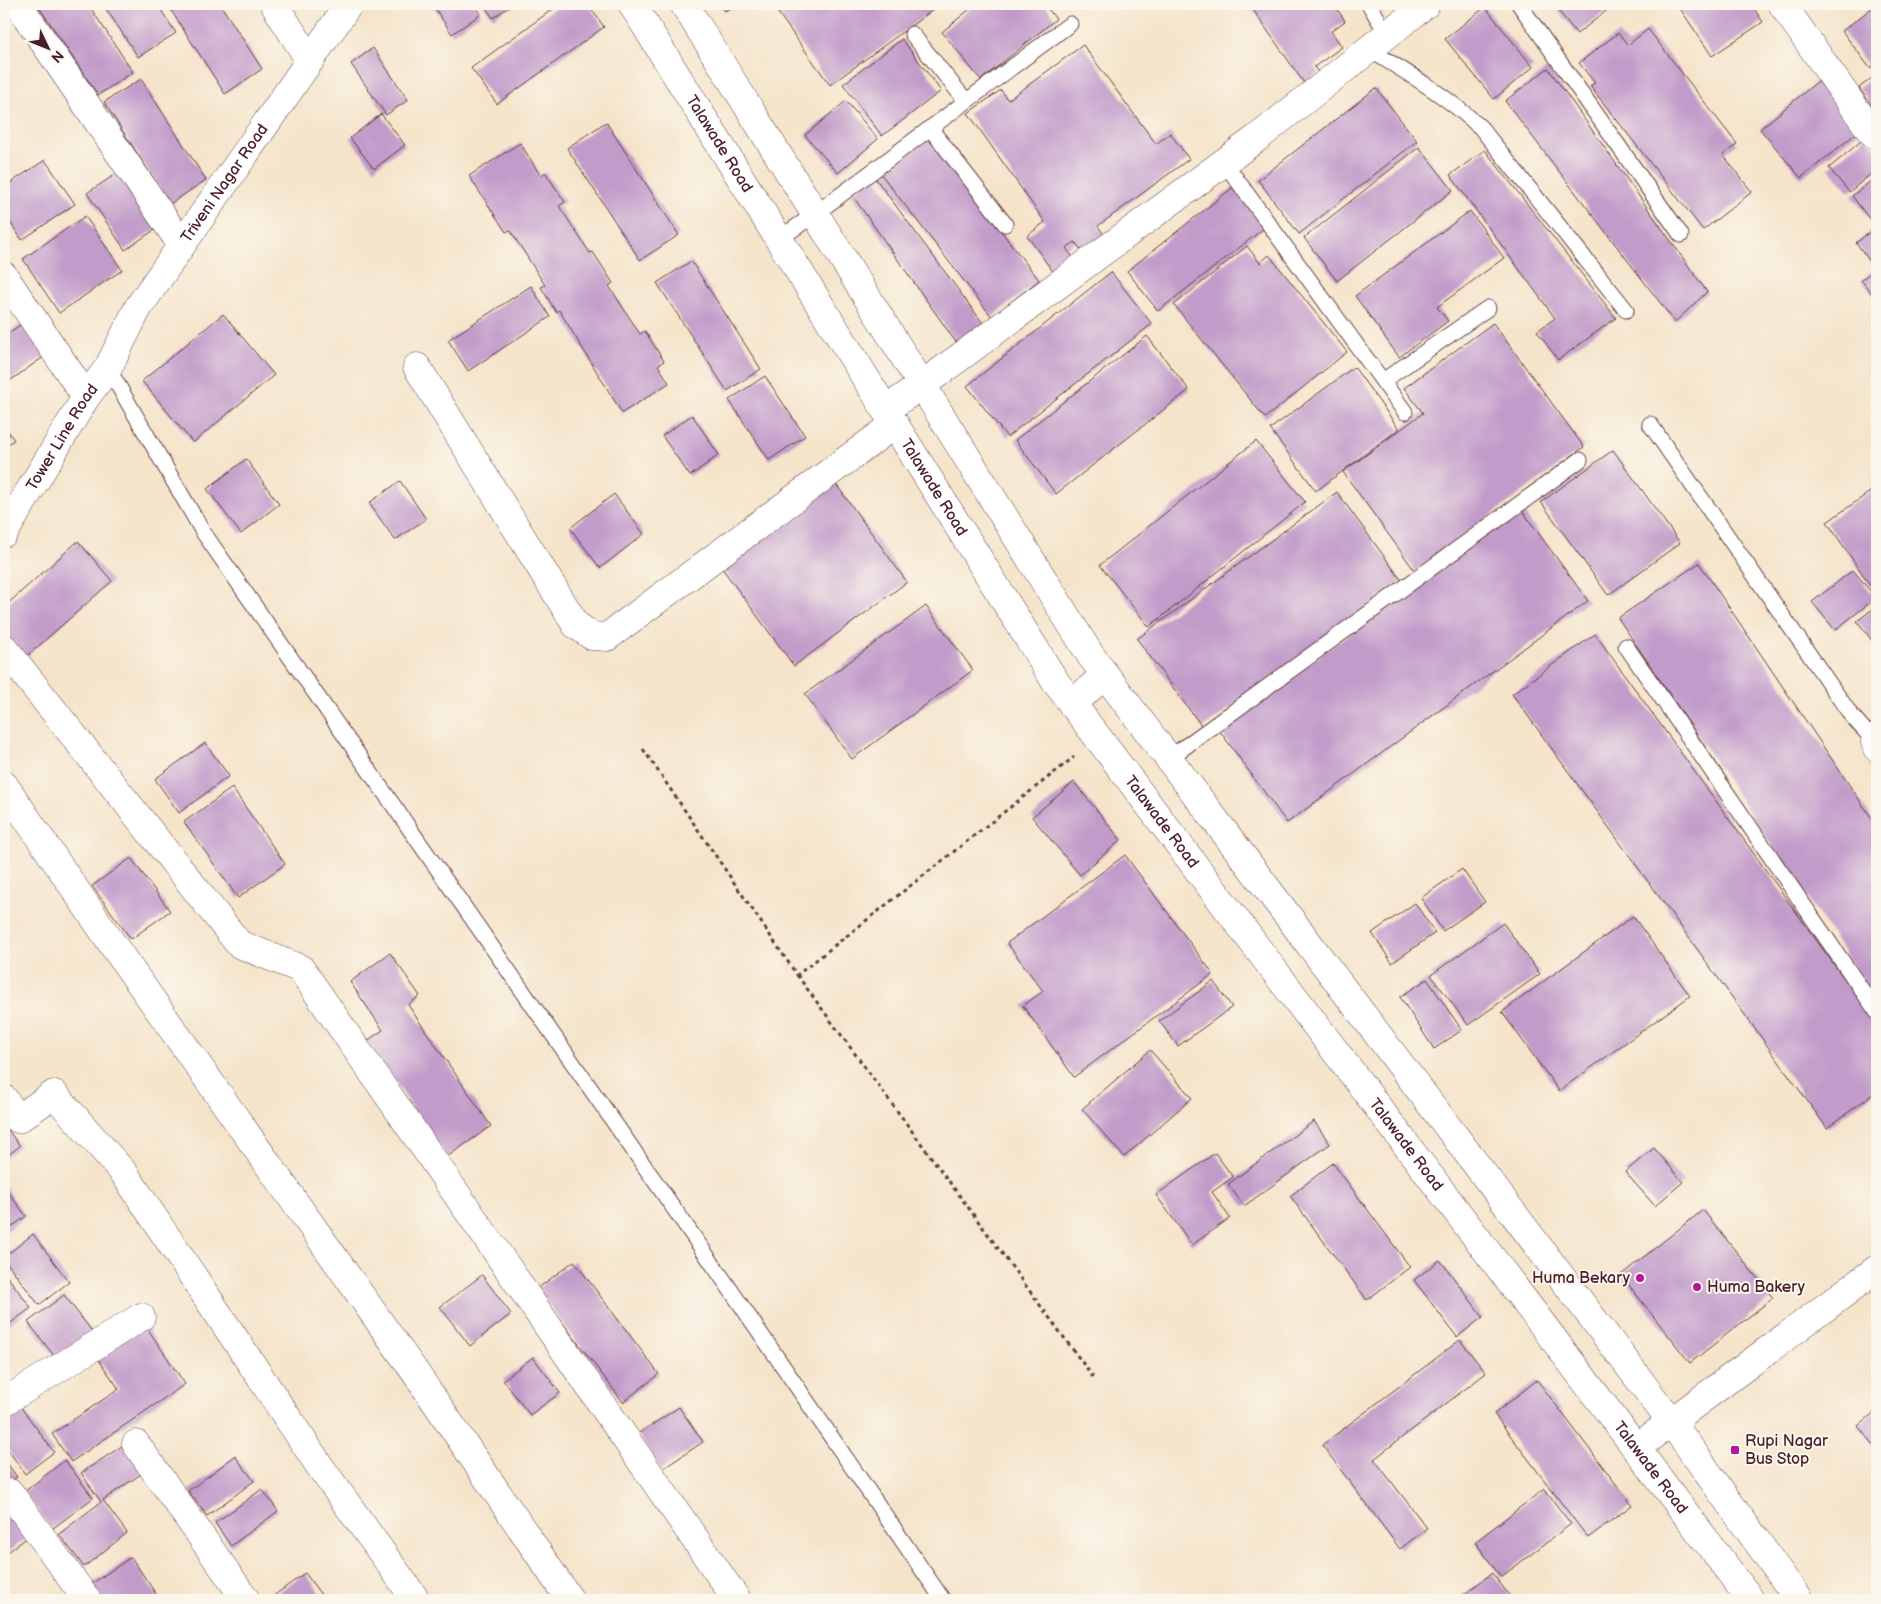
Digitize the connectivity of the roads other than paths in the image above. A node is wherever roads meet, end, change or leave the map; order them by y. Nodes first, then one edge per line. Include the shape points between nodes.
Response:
1 (18, 4) edge
2 (274, 4) edge
3 (349, 4) edge
4 (632, 4) edge
5 (684, 4) edge
6 (1369, 4) edge
7 (1426, 4) edge
8 (1519, 4) edge
9 (1782, 4) edge
10 (1070, 24) dead end
11 (912, 34) dead end
12 (1378, 42) junction
13 (310, 61) junction
14 (966, 101) junction
15 (930, 128) junction
16 (1877, 136) edge
17 (1224, 162) junction
18 (816, 214) junction
19 (1005, 224) dead end
20 (1681, 235) dead end
21 (779, 239) junction
22 (181, 244) junction
23 (4, 276) edge
24 (1488, 308) dead end
25 (1626, 310) dead end
26 (417, 367) dead end
27 (108, 368) junction
28 (1382, 381) junction
29 (922, 385) junction
30 (86, 397) junction
31 (1405, 412) dead end
32 (890, 417) junction
33 (1650, 424) dead end
34 (1580, 460) dead end
35 (6, 526) edge
36 (1626, 646) dead end
37 (4, 648) edge
38 (1106, 675) junction
39 (1072, 704) junction
40 (1877, 742) edge
41 (1168, 759) junction
42 (4, 784) edge
43 (1877, 1012) edge
44 (4, 1099) edge
45 (1877, 1269) edge
46 (141, 1317) dead end
47 (4, 1402) edge
48 (1672, 1423) junction
49 (136, 1444) dead end
50 (1636, 1448) junction
51 (10, 1493) dead end
52 (87, 1600) edge
53 (246, 1600) edge
54 (416, 1600) edge
55 (570, 1600) edge
56 (737, 1600) edge
57 (943, 1600) edge
58 (1751, 1600) edge
59 (1799, 1600) edge

1 - 22 street
2 - 13 street
3 - 13 street, Triveni Nagar Road
4 - 21 street, Talawade Road
5 - 18 street
6 - 12 lane
7 - 12 street
8 - 20 lane
9 - 16 street
10 - 14 lane
11 - 14 lane
12 - 17 street
12 - 25 lane via 1481,128
13 - 22 street, Triveni Nagar Road
14 - 15 lane
15 - 18 lane
15 - 19 lane
17 - 28 lane
17 - 29 street
18 - 21 lane
18 - 29 street
21 - 32 street, Talawade Road
22 - 27 street, Triveni Nagar Road via 138,308
23 - 30 street
24 - 28 lane
26 - 32 street via 576,625 592,636 607,637
27 - 30 street, Tower Line Road
27 - 57 lane via 204,532
28 - 31 lane
29 - 32 street
29 - 38 street
30 - 35 street, Tower Line Road
32 - 39 street, Talawade Road
33 - 40 lane via 1851,715
34 - 41 lane
36 - 43 lane
37 - 56 street via 239,944 301,969
38 - 39 street
38 - 41 street
39 - 50 street, Talawade Road
41 - 48 street
42 - 55 street via 121,956 415,1372
44 - 54 street via 18,1119 54,1094 124,1173 321,1468
45 - 48 street
46 - 47 street
48 - 50 street
48 - 59 street
49 - 53 street
50 - 58 street, Talawade Road
51 - 52 street

